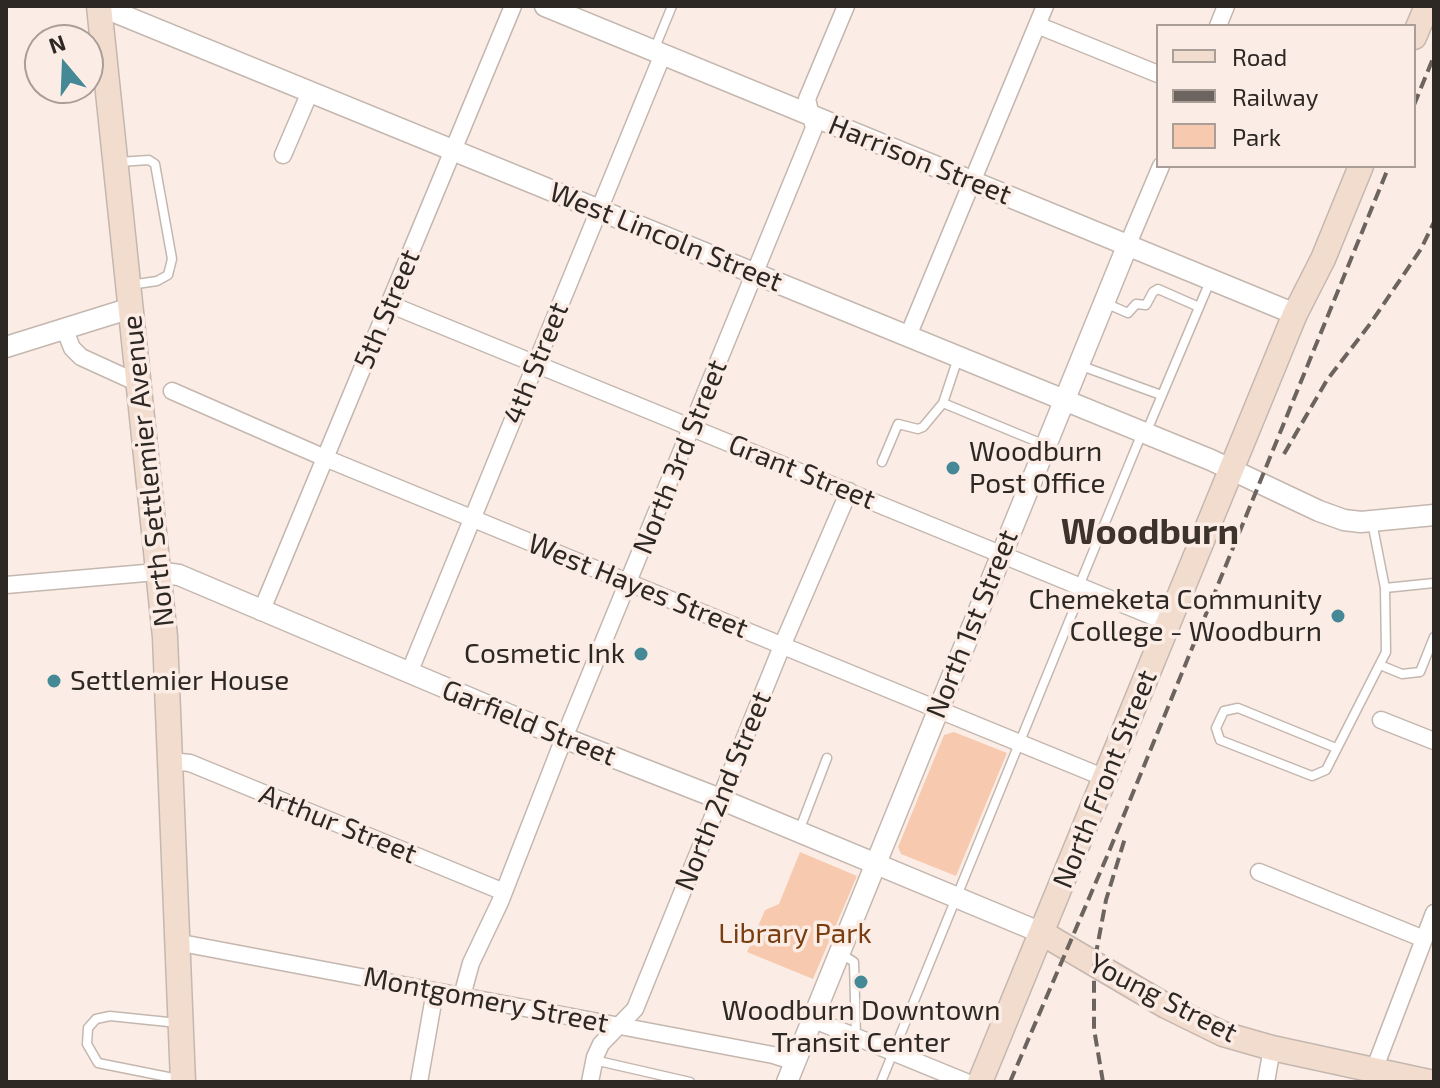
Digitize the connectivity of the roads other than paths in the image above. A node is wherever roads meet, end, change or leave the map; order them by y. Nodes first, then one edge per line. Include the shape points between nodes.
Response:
1 (100, 6) edge
2 (513, 6) edge
3 (545, 6) edge
4 (672, 6) edge
5 (846, 6) edge
6 (1045, 6) edge
7 (1427, 6) edge
8 (574, 12) edge
9 (1037, 25) junction
10 (1416, 32) edge
11 (658, 52) junction
12 (1156, 73) edge
13 (310, 92) junction
14 (811, 115) junction
15 (453, 150) junction
16 (283, 155) dead end
17 (117, 162) junction
18 (1160, 168) edge
19 (1360, 168) edge
20 (971, 182) junction
21 (599, 210) junction
22 (1128, 244) junction
23 (755, 274) junction
24 (1211, 278) junction
25 (130, 297) junction
26 (1104, 303) junction
27 (389, 304) junction
28 (1199, 307) junction
29 (1295, 314) junction
30 (64, 328) junction
31 (908, 336) junction
32 (6, 347) edge
33 (958, 357) junction
34 (536, 363) junction
35 (1079, 365) junction
36 (138, 383) junction
37 (172, 391) dead end
38 (1161, 395) junction
39 (1064, 400) junction
40 (943, 403) junction
41 (692, 427) junction
42 (1144, 433) junction
43 (1045, 445) junction
44 (325, 458) junction
45 (882, 462) dead end
46 (1231, 469) junction
47 (849, 491) junction
48 (1434, 515) edge
49 (472, 519) junction
50 (1372, 521) junction
51 (1000, 554) junction
52 (157, 572) junction
53 (629, 582) junction
54 (1434, 583) edge
55 (6, 585) edge
56 (1081, 586) junction
57 (1385, 588) junction
58 (261, 612) junction
59 (1169, 623) junction
60 (1434, 637) edge
61 (782, 646) junction
62 (1380, 665) junction
63 (409, 673) junction
64 (938, 708) junction
65 (1381, 720) dead end
66 (564, 738) junction
67 (1434, 741) edge
68 (1019, 742) junction
69 (1336, 748) junction
70 (827, 758) dead end
71 (171, 761) junction
72 (1105, 778) junction
73 (720, 799) junction
74 (799, 832) junction
75 (874, 863) junction
76 (1259, 872) dead end
77 (504, 892) junction
78 (958, 898) junction
79 (1434, 913) edge
80 (1042, 933) junction
81 (1429, 940) edge
82 (176, 942) junction
83 (839, 952) junction
84 (435, 991) junction
85 (462, 996) junction
86 (812, 1019) junction
87 (180, 1023) junction
88 (620, 1026) junction
89 (856, 1037) junction
90 (1272, 1048) junction
91 (893, 1052) junction
92 (594, 1060) junction
93 (795, 1062) junction
94 (1374, 1070) junction
95 (183, 1081) edge
96 (419, 1082) edge
97 (590, 1082) edge
98 (690, 1082) edge
99 (787, 1082) edge
100 (881, 1082) edge
101 (966, 1082) edge
102 (980, 1082) edge
103 (1266, 1082) edge
104 (1427, 1082) edge

1 - 13 street, West Lincoln Street
1 - 17 main road, North Settlemier Avenue
2 - 15 street, 5th Street
3 - 8 street, Harrison Street
4 - 11 lane
5 - 14 street, North 3rd Street via 807,99
6 - 9 street
7 - 10 main road
8 - 11 street, Harrison Street
9 - 12 street
9 - 20 street
11 - 14 street, Harrison Street
11 - 21 street, 4th Street
13 - 15 street, West Lincoln Street
13 - 16 street
14 - 20 street, Harrison Street
14 - 23 street, North 3rd Street via 814,128
15 - 21 street, West Lincoln Street
15 - 27 street, 5th Street
17 - 25 main road, North Settlemier Avenue
17 - 25 lane via 155,164 172,259 168,275
18 - 22 street, North 1st Street
19 - 29 main road, North Front Street
20 - 22 street, Harrison Street
20 - 31 street
21 - 23 street, West Lincoln Street
21 - 34 street, 4th Street
22 - 24 street, Harrison Street
22 - 26 street, North 1st Street
23 - 31 street, West Lincoln Street
23 - 41 street, North 3rd Street
24 - 28 lane
24 - 29 street, Harrison Street
25 - 30 street
25 - 36 main road, North Settlemier Avenue
26 - 28 lane via 1128,313 1136,304 1146,305 1158,289
26 - 35 street, North 1st Street
27 - 34 street, Grant Street
27 - 44 street, 5th Street
28 - 38 lane
29 - 46 main road, North Front Street
30 - 32 street
30 - 36 street via 81,357
31 - 33 street, West Lincoln Street
33 - 39 street, West Lincoln Street
33 - 40 lane
34 - 41 street, Grant Street
34 - 49 street, 4th Street
35 - 38 lane
35 - 39 street, North 1st Street
36 - 52 main road, North Settlemier Avenue
37 - 44 street, West Hayes Street
38 - 42 lane
39 - 42 street, West Lincoln Street
39 - 43 street, North 1st Street
40 - 43 lane
40 - 45 lane via 923,427 898,424
41 - 47 street, Grant Street
41 - 53 street, North 3rd Street
42 - 46 street, West Lincoln Street
42 - 56 lane
43 - 51 street, North 1st Street
44 - 49 street, West Hayes Street
44 - 58 street, 5th Street
46 - 50 street, West Lincoln Street via 1319,511 1344,520
46 - 59 main road, North Front Street
47 - 51 street, Grant Street
47 - 61 street, North 2nd Street
48 - 50 street, West Lincoln Street
49 - 53 street, West Hayes Street
49 - 63 street, 4th Street
50 - 57 lane
51 - 56 street, Grant Street
51 - 64 street, North 1st Street
52 - 55 street, Garfield Street
52 - 58 street, Garfield Street via 179,575
52 - 71 main road, North Settlemier Avenue
53 - 61 street, West Hayes Street
53 - 66 street, North 3rd Street
54 - 57 lane
56 - 59 street, Grant Street
56 - 68 lane
57 - 62 lane via 1386,652
58 - 63 street, Garfield Street
59 - 72 main road, North Front Street
60 - 62 lane via 1420,672 1402,674
61 - 64 street, West Hayes Street
61 - 73 street, North 2nd Street
62 - 69 lane
63 - 66 street, Garfield Street
64 - 68 street, West Hayes Street
64 - 75 street, North 1st Street
65 - 67 street
66 - 73 street, Garfield Street
66 - 77 street, North 3rd Street
68 - 72 street, West Hayes Street
68 - 78 lane
69 - 69 lane via 1326,770 1312,776 1220,740 1216,728 1224,711 1238,708
70 - 74 lane
71 - 77 street, Arthur Street via 190,763
71 - 82 main road, North Settlemier Avenue
72 - 80 main road, North Front Street
73 - 74 street, Garfield Street
73 - 88 street, North 2nd Street via 635,1009
74 - 75 street, Garfield Street
75 - 78 street, Garfield Street
75 - 83 street, North 1st Street
76 - 81 street
77 - 85 street, North 3rd Street via 471,963
78 - 80 street, Garfield Street
78 - 91 lane
79 - 81 street
80 - 90 main road, Young Street via 1193,1020
80 - 102 main road, North Front Street
81 - 94 street
82 - 84 street, Montgomery Street
82 - 87 main road, North Settlemier Avenue
83 - 86 street, North 1st Street
83 - 89 lane via 854,962
84 - 85 street, Montgomery Street
84 - 96 street
85 - 88 street, Montgomery Street
86 - 89 street
86 - 93 street, North 1st Street
87 - 95 main road, North Settlemier Avenue
87 - 95 lane via 96,1019 88,1028 87,1044 98,1063
88 - 92 street, North 2nd Street via 601,1044
88 - 93 street, Montgomery Street
89 - 91 street
90 - 94 main road, Young Street
90 - 103 street
91 - 100 lane
91 - 101 street
92 - 97 street, North 2nd Street
92 - 98 lane
93 - 99 street, North 1st Street
94 - 104 main road, Young Street

